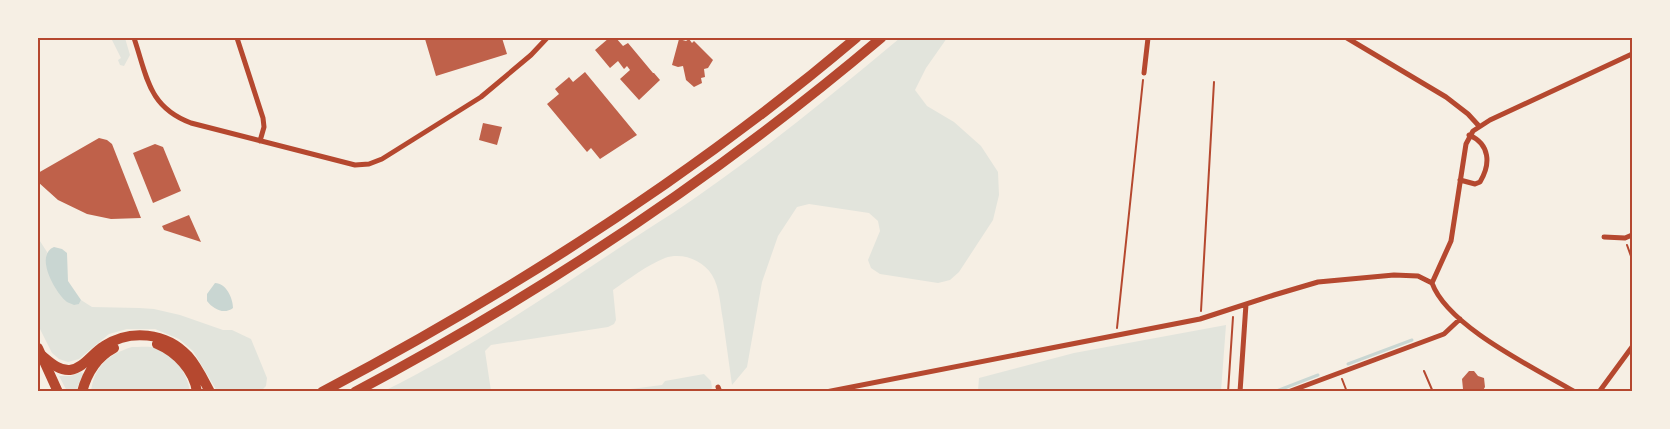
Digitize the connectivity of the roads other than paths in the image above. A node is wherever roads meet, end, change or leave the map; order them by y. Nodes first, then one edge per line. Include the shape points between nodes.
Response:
1 (134, 38) edge
2 (237, 38) edge
3 (547, 38) edge
4 (856, 38) edge
5 (881, 38) edge
6 (1148, 38) edge
7 (1348, 38) edge
8 (1632, 54) edge
9 (1144, 73) road end
10 (1479, 126) junction
11 (1469, 135) junction
12 (260, 141) junction
13 (1460, 180) junction
14 (1632, 235) edge
15 (1604, 237) dead end
16 (1432, 283) junction
17 (1246, 304) junction
18 (1460, 319) junction
19 (1632, 347) edge
20 (39, 351) edge
21 (58, 392) edge
22 (82, 392) edge
23 (197, 392) edge
24 (210, 392) edge
25 (322, 392) edge
26 (355, 392) edge
27 (826, 392) edge
28 (1240, 392) edge
29 (1288, 392) edge
30 (1575, 392) edge
31 (1598, 392) edge

1 - 12 street via 154,94 164,109 191,123
2 - 12 street via 263,118
3 - 12 street via 481,97 396,151 369,164 335,161
4 - 25 main road via 687,169 581,240 457,318
5 - 26 main road via 769,127 640,220 545,282
6 - 9 street
7 - 10 street via 1446,97
8 - 10 street
10 - 11 street
11 - 13 street
11 - 13 street via 1480,141 1487,153 1485,173 1475,184
13 - 16 street via 1451,241
14 - 15 street
16 - 17 street via 1418,276 1353,278 1318,282
16 - 18 street via 1441,301
17 - 27 street via 1200,320
17 - 28 street
18 - 29 street via 1444,334
18 - 30 street via 1526,365
19 - 31 street
20 - 21 main road
20 - 24 main road via 57,367 69,370 83,364 103,346 121,338 155,336 174,344 187,355
22 - 23 main road via 93,366 107,351 122,343 138,340 168,348 191,374

